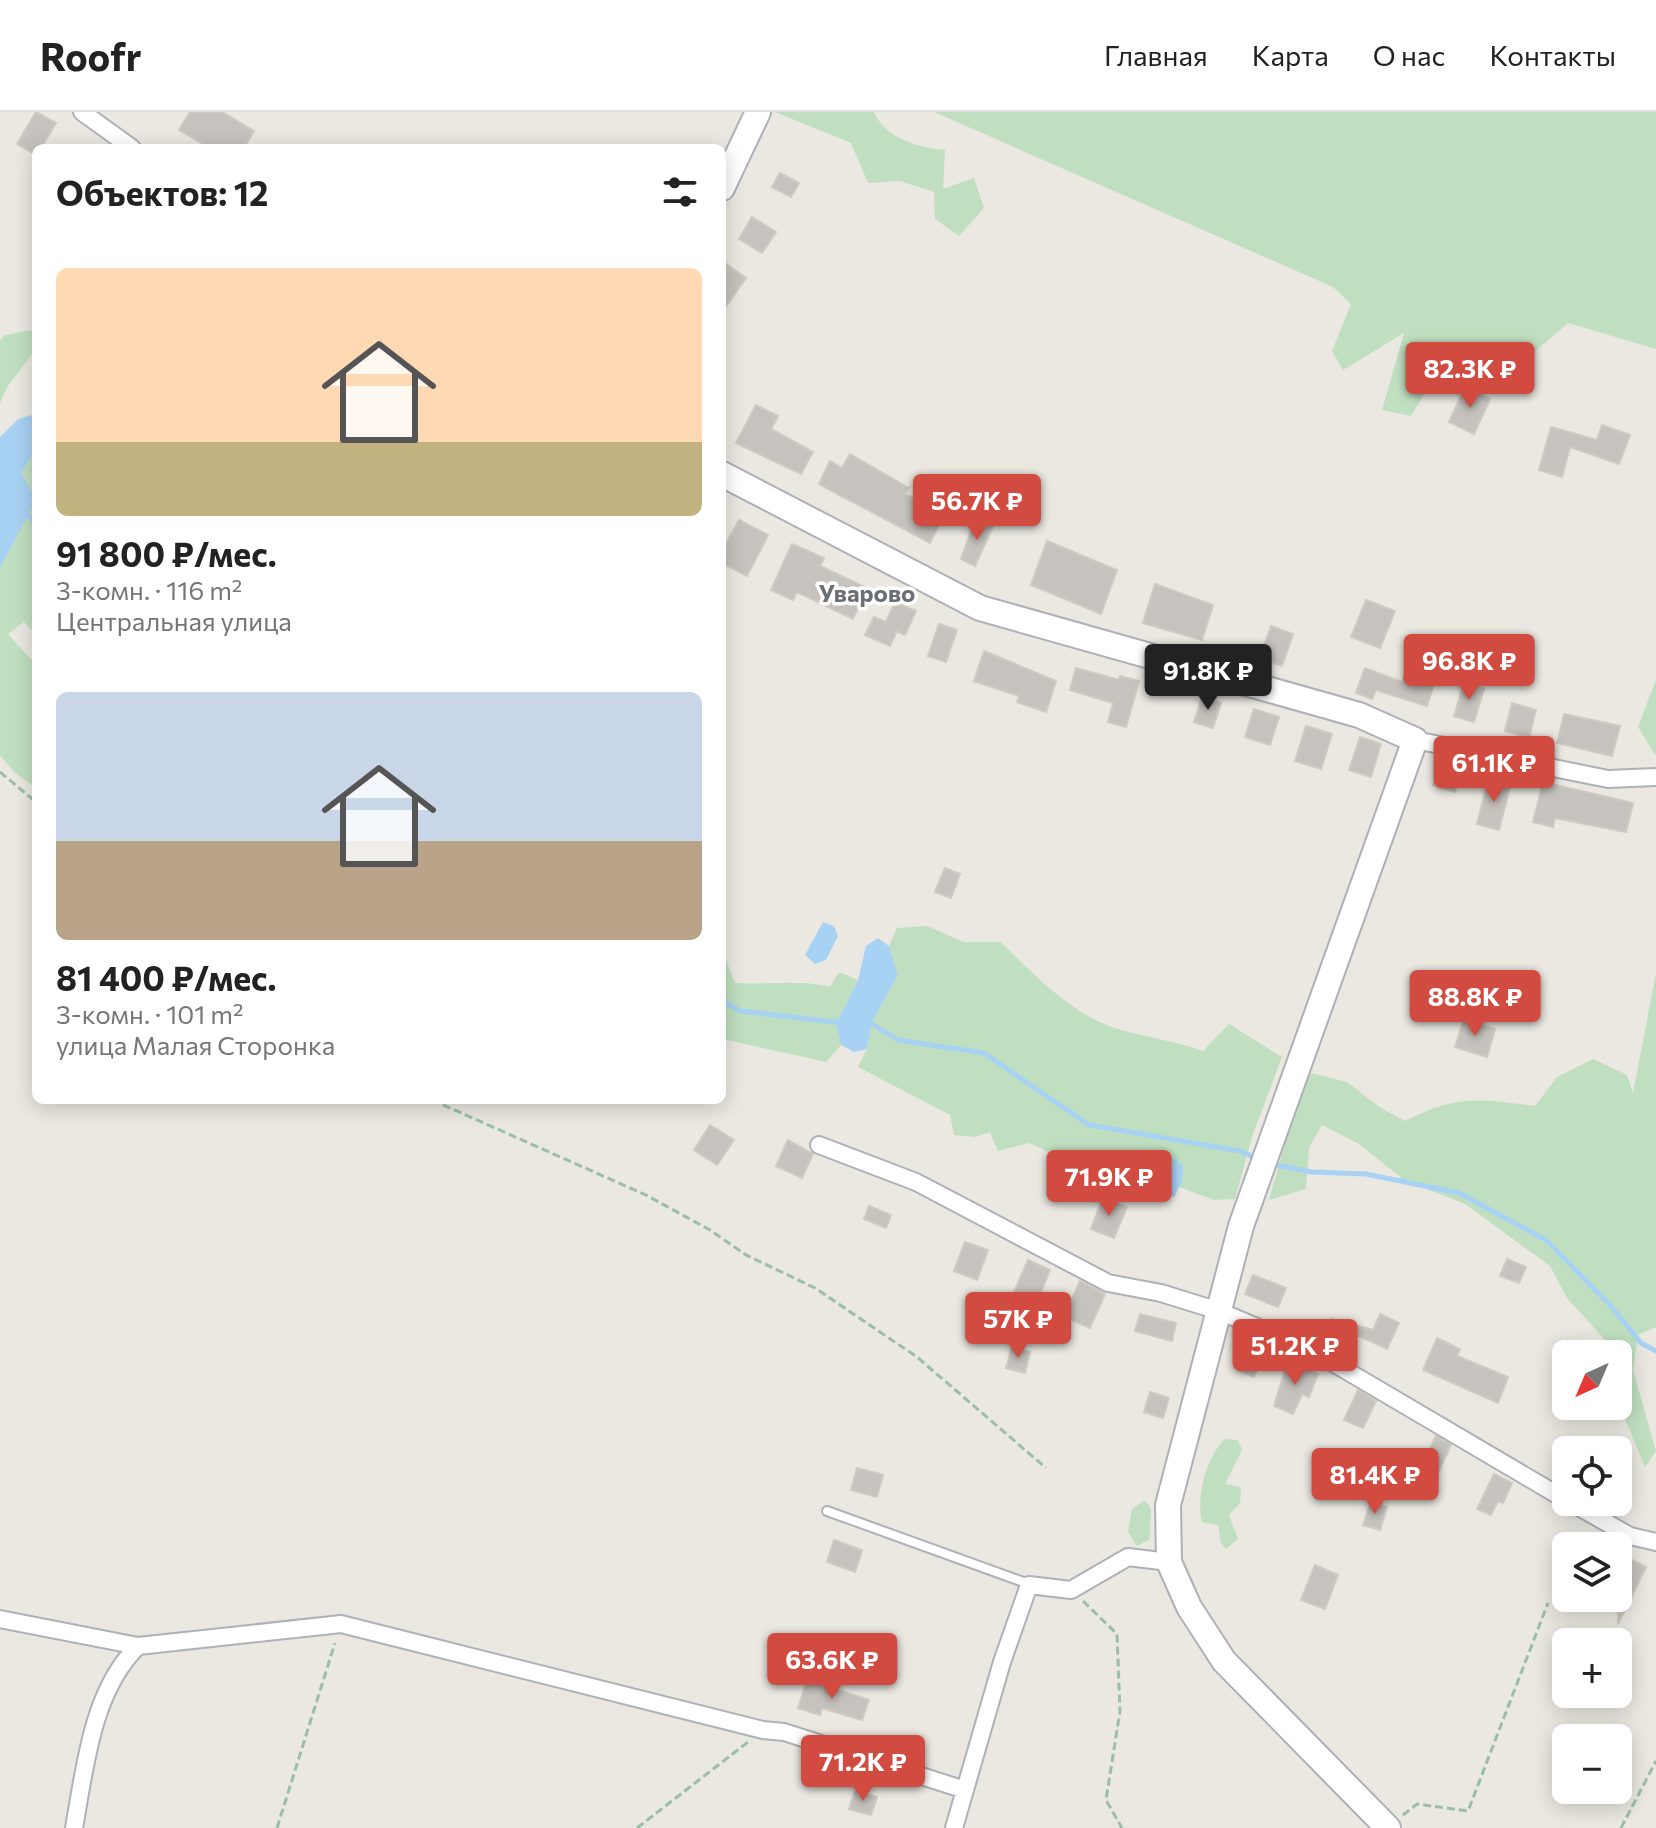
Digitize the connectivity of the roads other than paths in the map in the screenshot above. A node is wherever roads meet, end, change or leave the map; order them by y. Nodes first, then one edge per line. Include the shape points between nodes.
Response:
1 (82, 112) edge
2 (758, 112) edge
3 (126, 144) edge
4 (726, 180) edge
5 (726, 476) edge
6 (1415, 740) junction
7 (1656, 777) edge
8 (819, 1145) dead end
9 (1219, 1311) junction
10 (1552, 1492) edge
11 (827, 1511) dead end
12 (1595, 1516) edge
13 (1656, 1542) edge
14 (1169, 1562) junction
15 (1029, 1585) junction
16 (0, 1619) edge
17 (138, 1646) junction
18 (965, 1790) junction
19 (1393, 1824) edge
20 (74, 1828) edge
21 (954, 1828) edge

1 - 3 street
2 - 4 street
5 - 6 street via 980,608 1359,715
6 - 7 street via 1608,779
6 - 9 street via 1241,1226
8 - 9 street via 916,1182 1108,1283
9 - 10 street via 1313,1351
9 - 14 street via 1168,1505
11 - 15 lane
12 - 13 street via 1630,1536
14 - 15 street via 1128,1557 1071,1590
14 - 19 street via 1189,1607 1224,1661
15 - 18 street
16 - 17 street
17 - 18 street via 341,1624 784,1732
17 - 20 street via 123,1661 100,1708
18 - 21 street

